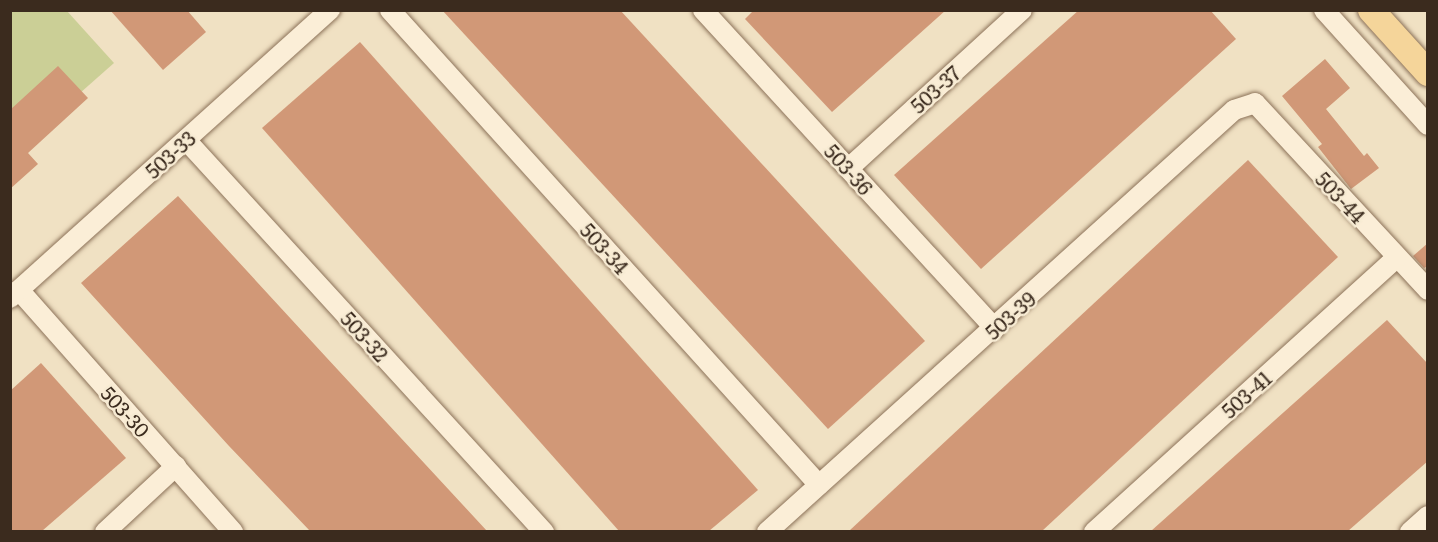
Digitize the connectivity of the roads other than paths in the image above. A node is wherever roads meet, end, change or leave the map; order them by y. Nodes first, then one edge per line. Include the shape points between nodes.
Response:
1 (330, 10) edge
2 (390, 10) edge
3 (703, 10) edge
4 (1022, 10) edge
5 (1324, 10) edge
6 (1371, 10) edge
7 (1428, 74) edge
8 (1255, 103) joint
9 (1428, 125) edge
10 (186, 140) junction
11 (849, 168) junction
12 (1397, 257) junction
13 (1428, 290) edge
14 (15, 294) edge
15 (995, 329) junction
16 (176, 466) junction
17 (819, 485) junction
18 (1428, 516) edge
19 (105, 531) edge
20 (233, 531) edge
21 (544, 531) edge
22 (767, 531) edge
23 (1094, 531) edge
24 (1410, 531) edge

1 - 10 street, 503-33
2 - 17 street, 503-34
3 - 11 street, 503-36
4 - 11 street, 503-37
5 - 9 street
6 - 7 main road
8 - 12 street, 503-44
8 - 15 street, 503-39 via 1234,110
10 - 14 street, 503-33
10 - 21 street, 503-32
11 - 15 street, 503-36
12 - 13 street, 503-44
12 - 23 street, 503-41
14 - 16 street, 503-30
15 - 17 street, 503-39
16 - 19 street
16 - 20 street, 503-30
17 - 22 street, 503-39
18 - 24 street

